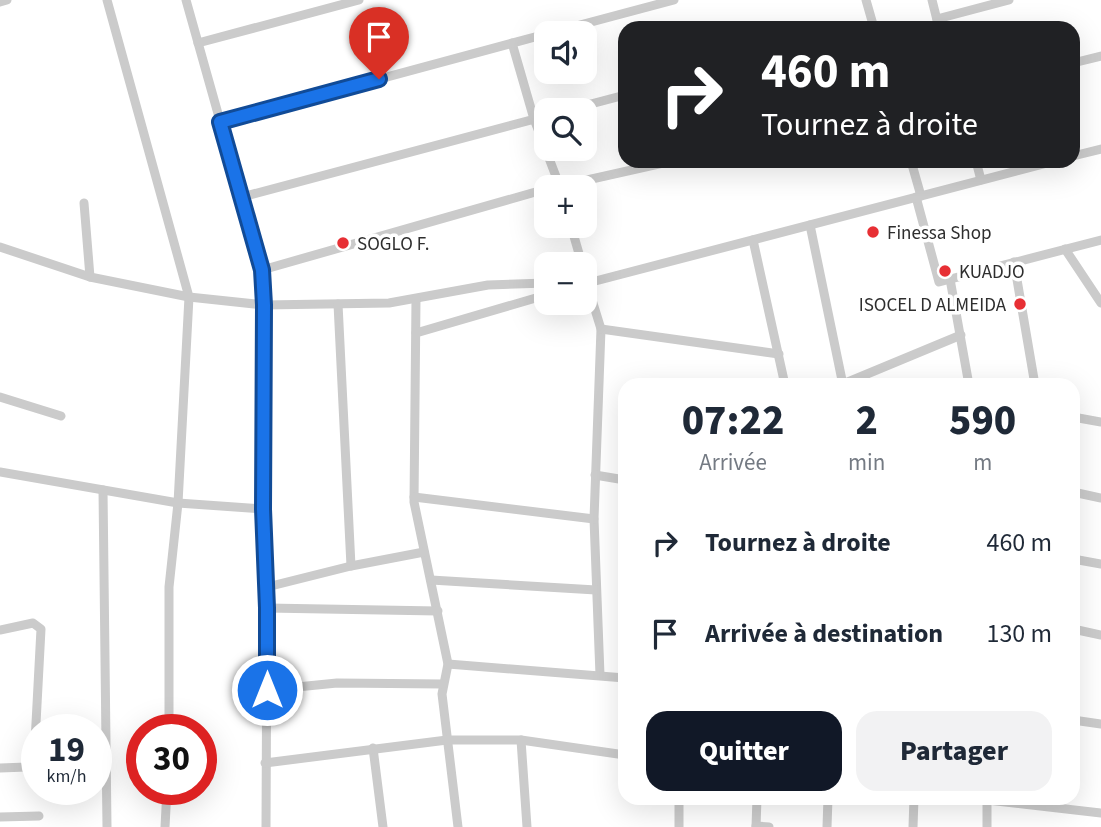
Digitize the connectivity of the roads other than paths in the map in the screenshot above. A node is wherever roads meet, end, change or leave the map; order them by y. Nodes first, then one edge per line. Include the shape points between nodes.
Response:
1 (7, 0) edge
2 (107, 0) edge
3 (186, 0) edge
4 (359, 0) edge
5 (674, 0) edge
6 (866, 0) edge
7 (932, 0) edge
8 (1009, 0) edge
9 (0, 2) edge
10 (651, 3) edge
11 (591, 21) edge
12 (872, 21) edge
13 (937, 21) edge
14 (947, 21) edge
15 (534, 38) edge
16 (198, 43) junction
17 (512, 43) junction
18 (1101, 56) edge
19 (1080, 61) edge
20 (618, 97) edge
21 (597, 102) edge
22 (534, 119) joint
23 (220, 122) junction
24 (1101, 149) edge
25 (1080, 154) edge
26 (641, 168) edge
27 (913, 168) edge
28 (978, 168) edge
29 (1028, 168) edge
30 (597, 178) edge
31 (981, 180) junction
32 (534, 193) edge
33 (242, 197) junction
34 (919, 197) junction
35 (83, 203) dead end
36 (810, 225) junction
37 (753, 240) junction
38 (1101, 240) edge
39 (0, 247) edge
40 (1065, 249) junction
41 (1014, 262) junction
42 (262, 270) junction
43 (90, 277) junction
44 (597, 278) edge
45 (950, 279) junction
46 (534, 283) edge
47 (189, 297) junction
48 (416, 299) junction
49 (534, 299) edge
50 (1101, 303) edge
51 (338, 304) junction
52 (264, 305) junction
53 (596, 315) edge
54 (601, 329) junction
55 (416, 333) junction
56 (961, 335) junction
57 (779, 355) junction
58 (784, 378) edge
59 (842, 378) edge
60 (857, 378) edge
61 (968, 378) edge
62 (1034, 378) edge
63 (0, 397) edge
64 (61, 416) dead end
65 (1080, 418) edge
66 (1101, 422) edge
67 (0, 472) edge
68 (595, 475) junction
69 (618, 479) edge
70 (103, 491) junction
71 (1080, 494) edge
72 (414, 497) junction
73 (1101, 498) edge
74 (178, 503) junction
75 (263, 509) junction
76 (594, 519) junction
77 (424, 552) junction
78 (1080, 560) edge
79 (1101, 564) edge
80 (351, 566) junction
81 (431, 580) junction
82 (267, 587) junction
83 (596, 590) junction
84 (267, 608) junction
85 (438, 611) junction
86 (0, 630) edge
87 (1080, 630) edge
88 (1101, 635) edge
89 (448, 664) junction
90 (600, 675) junction
91 (618, 677) edge
92 (443, 684) junction
93 (267, 690) junction
94 (169, 714) edge
95 (1080, 721) edge
96 (1101, 724) edge
97 (447, 740) junction
98 (521, 740) junction
99 (373, 748) junction
100 (618, 754) edge
101 (265, 763) junction
102 (0, 768) edge
103 (166, 805) edge
104 (679, 805) edge
105 (757, 805) edge
106 (828, 805) edge
107 (914, 805) edge
108 (987, 805) edge
109 (1031, 805) edge
110 (1101, 813) edge
111 (39, 816) dead end
112 (0, 817) edge
113 (107, 827) edge
114 (165, 827) edge
115 (266, 827) edge
116 (383, 827) edge
117 (458, 827) edge
118 (527, 827) edge
119 (679, 827) edge
120 (756, 827) edge
121 (769, 827) edge
122 (827, 827) edge
123 (912, 827) edge
124 (987, 827) edge

1 - 9 street
2 - 47 street
3 - 16 street
4 - 16 street
5 - 10 street
6 - 12 street
7 - 13 street
8 - 14 street
10 - 11 street
15 - 17 street
16 - 23 street
17 - 22 street
17 - 23 street
18 - 19 street
20 - 21 street
22 - 33 street
23 - 33 street
24 - 25 street
26 - 30 street
27 - 34 street
28 - 31 street
29 - 31 street
31 - 34 street
32 - 42 street
33 - 42 street
34 - 36 street
34 - 45 street via 939,282
35 - 43 street
36 - 37 street
36 - 59 street
37 - 44 street
37 - 57 street
38 - 40 street
39 - 43 street
40 - 41 street
40 - 50 street
41 - 45 street
41 - 62 street
42 - 52 street
43 - 47 street
45 - 56 street
46 - 48 street via 488,285
47 - 52 street
47 - 74 street
48 - 51 street
48 - 55 street
49 - 55 street
51 - 52 street
51 - 80 street
52 - 75 street
53 - 54 street
54 - 57 street
54 - 68 street
55 - 72 street
56 - 60 street
56 - 61 street
57 - 58 street
63 - 64 street
65 - 66 street
67 - 70 street
68 - 69 street
68 - 76 street
70 - 74 street
70 - 113 street
71 - 73 street
72 - 76 street
72 - 77 street
74 - 75 street
74 - 94 street via 169,587
75 - 82 street
76 - 83 street
77 - 80 street
77 - 81 street
78 - 79 street
80 - 82 street
81 - 83 street
81 - 85 street
82 - 84 street
83 - 90 street
84 - 85 street
84 - 93 street
85 - 89 street
86 - 102 street via 33,623 41,629 34,761 27,767
87 - 88 street
89 - 90 street
89 - 92 street
90 - 91 street
92 - 93 street via 337,683
92 - 97 street
93 - 101 street
95 - 96 street
97 - 98 street
97 - 99 street
97 - 117 street
98 - 100 street
98 - 118 street
99 - 101 street
99 - 116 street
101 - 115 street
103 - 114 street
104 - 119 street
105 - 120 street
106 - 122 street
107 - 123 street
108 - 124 street
109 - 110 street
111 - 112 street
120 - 121 street

